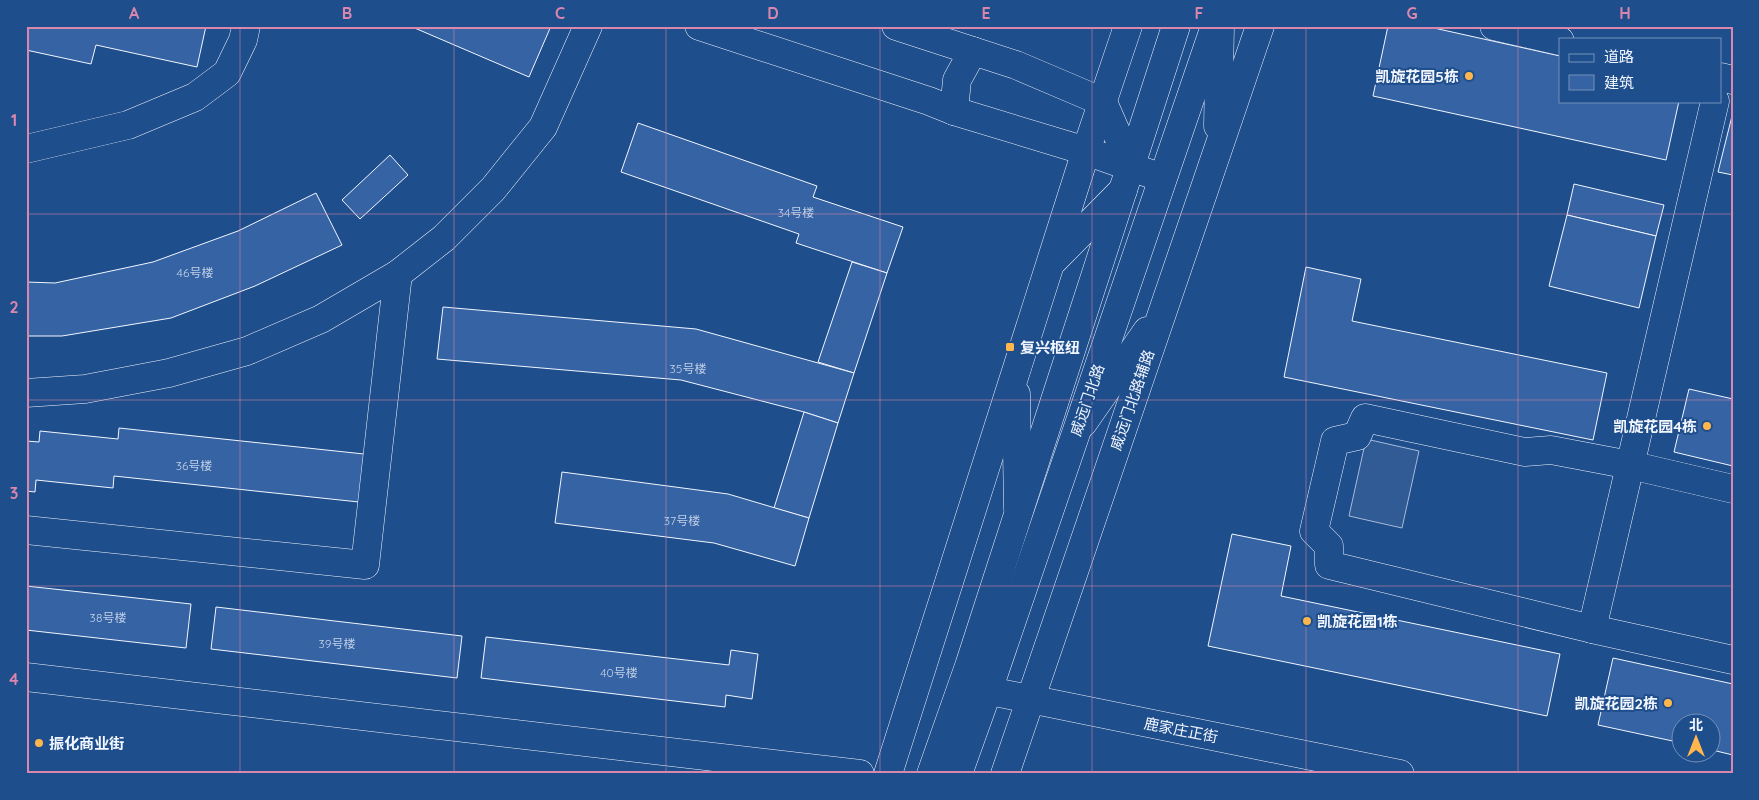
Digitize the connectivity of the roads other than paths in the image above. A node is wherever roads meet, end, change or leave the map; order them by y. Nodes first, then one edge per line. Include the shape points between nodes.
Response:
1 (246, 26) edge
2 (588, 26) edge
3 (699, 26) edge
4 (896, 26) edge
5 (1128, 26) edge
6 (1176, 26) edge
7 (1214, 26) edge
8 (1220, 26) edge
9 (1260, 26) edge
10 (1494, 26) edge
11 (1559, 41) edge
12 (973, 51) junction
13 (1103, 102) junction
14 (1715, 102) edge
15 (954, 111) junction
16 (26, 149) edge
17 (1086, 151) junction
18 (1217, 152) junction
19 (1127, 178) junction
20 (1162, 178) junction
21 (1051, 263) junction
22 (398, 274) junction
23 (1165, 304) junction
24 (1016, 372) junction
25 (26, 393) edge
26 (1075, 435) junction
27 (1630, 465) junction
28 (1733, 489) edge
29 (1018, 515) junction
30 (26, 530) edge
31 (1592, 629) junction
32 (1733, 660) edge
33 (26, 677) edge
34 (975, 688) junction
35 (1031, 699) junction
36 (860, 774) edge
37 (888, 774) edge
38 (931, 774) edge
39 (958, 774) edge
40 (1005, 774) edge
41 (1400, 774) edge

1 - 16 street via 227,74 195,97 128,125
2 - 22 street via 544,127 493,189 444,238
3 - 15 street
4 - 12 street
5 - 13 street
6 - 19 street, 威远门北路
7 - 20 street, 威远门北路
8 - 18 street
9 - 18 street, 威远门北路辅路
10 - 11 street
12 - 13 street via 1016,65
12 - 15 street via 957,80
13 - 17 street
13 - 19 street
14 - 27 street
15 - 17 street
17 - 19 street
17 - 21 street
18 - 23 street, 威远门北路辅路
19 - 20 street
19 - 21 street
19 - 29 street, 威远门北路
20 - 26 street, 威远门北路
21 - 24 street
22 - 25 street via 321,319 247,352 169,373 85,389
22 - 30 street via 365,565
23 - 26 street
23 - 35 street, 威远门北路辅路
24 - 29 street
24 - 37 street
26 - 34 street, 威远门北路
27 - 28 street
27 - 31 street via 1603,543
27 - 31 street via 1551,450 1525,452 1364,418 1357,436 1335,441 1316,522 1314,531 1329,546 1329,565
29 - 34 street, 威远门北路
31 - 32 street
33 - 36 street
34 - 35 street, 鹿家庄正街
34 - 38 street, 威远门北路
34 - 39 street, 威远门北路
35 - 40 street, 威远门北路辅路
35 - 41 street, 鹿家庄正街

